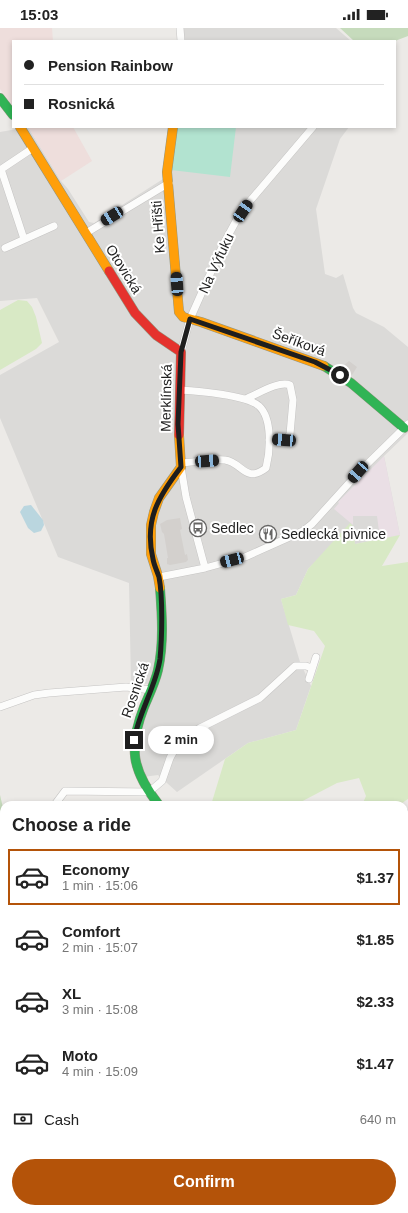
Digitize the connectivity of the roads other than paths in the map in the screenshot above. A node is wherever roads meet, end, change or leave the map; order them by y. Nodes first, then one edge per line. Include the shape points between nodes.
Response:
1 (180, 28) edge
2 (181, 40) edge
3 (0, 98) edge
4 (12, 115) edge
5 (21, 128) edge
6 (173, 128) edge
7 (312, 128) edge
8 (33, 148) junction
9 (1, 169) edge
10 (169, 183) junction
11 (54, 226) dead end
12 (86, 232) junction
13 (24, 238) junction
14 (5, 248) dead end
15 (190, 319) junction
16 (181, 352) junction
17 (180, 390) junction
18 (245, 399) junction
19 (406, 426) edge
20 (269, 440) junction
21 (181, 465) junction
22 (205, 568) junction
23 (159, 577) junction
24 (316, 657) dead end
25 (312, 668) junction
26 (309, 679) dead end
27 (151, 690) junction
28 (0, 707) edge
29 (149, 792) junction
30 (57, 801) edge
31 (156, 801) edge

1 - 2 street
3 - 4 street
5 - 8 street, Otovická
6 - 10 street, Ke Hřišti via 167,172
7 - 15 street, Na Výfuku via 236,221
8 - 9 street
8 - 12 street, Otovická
9 - 13 street
10 - 12 street
10 - 15 street, Ke Hřišti via 179,312 183,317
11 - 13 street
12 - 16 street, Otovická via 135,313 156,335
13 - 14 street
15 - 16 street, Na Výfuku
15 - 19 street, Šeříková via 330,369
16 - 17 street, Merklínská
17 - 18 street
17 - 21 street, Merklínská via 178,424
18 - 20 street via 259,406 268,423
18 - 20 street via 278,384 290,385 293,400 290,434 284,440
19 - 22 street via 358,472 303,532 245,557
20 - 21 street via 266,468 256,474 248,473 226,460
21 - 22 street, Merklínská via 186,497
21 - 23 street via 163,490 152,519 152,559
22 - 23 street
23 - 27 street, Rosnická via 161,649 158,671
24 - 25 street
25 - 26 street
25 - 29 street via 295,666 260,698 184,738 177,744 162,781
27 - 28 street via 126,687 49,693 34,695
27 - 29 street, Rosnická via 138,722 134,750 139,774
29 - 30 street via 65,791
29 - 31 street, Rosnická

